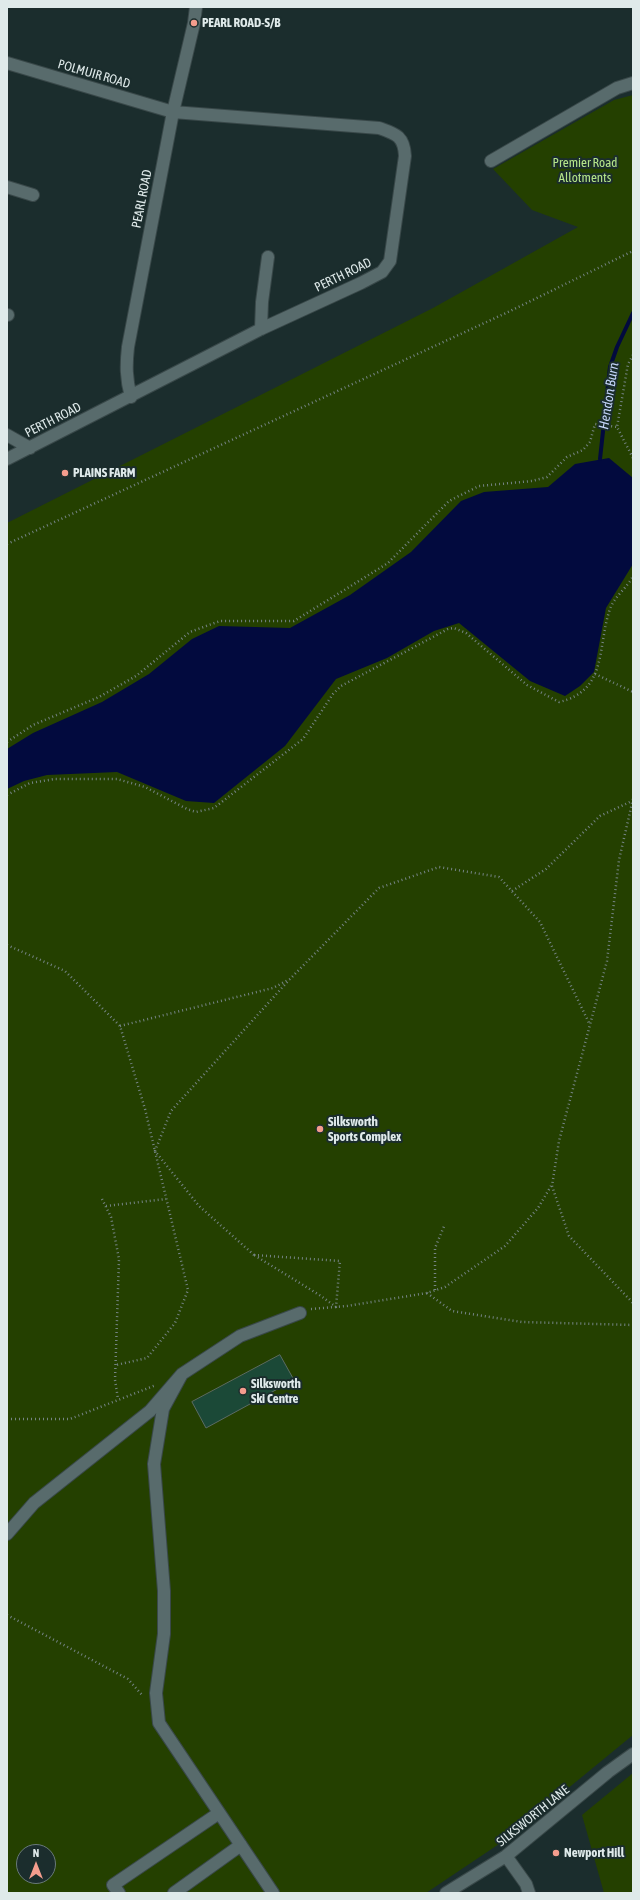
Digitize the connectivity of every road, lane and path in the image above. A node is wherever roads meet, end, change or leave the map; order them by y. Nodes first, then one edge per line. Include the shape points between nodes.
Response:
1 (196, 7) edge
2 (7, 63) edge
3 (633, 83) edge
4 (173, 112) junction
5 (491, 161) dead end
6 (7, 187) edge
7 (33, 195) dead end
8 (633, 251) edge
9 (268, 257) dead end
10 (261, 330) junction
11 (633, 355) edge
12 (131, 397) junction
13 (617, 427) junction
14 (7, 435) edge
15 (30, 448) junction
16 (633, 458) edge
17 (7, 459) edge
18 (7, 544) edge
19 (633, 576) edge
20 (595, 674) junction
21 (633, 692) edge
22 (7, 742) edge
23 (7, 795) edge
24 (632, 800) edge
25 (512, 891) junction
26 (7, 945) edge
27 (290, 978) junction
28 (590, 1024) junction
29 (120, 1026) junction
30 (155, 1151) junction
31 (552, 1186) junction
32 (166, 1198) junction
33 (102, 1199) dead end
34 (106, 1206) junction
35 (445, 1224) dead end
36 (254, 1256) junction
37 (435, 1290) junction
38 (427, 1293) junction
39 (633, 1303) edge
40 (336, 1307) junction
41 (300, 1313) joint
42 (633, 1325) edge
43 (116, 1365) junction
44 (182, 1374) junction
45 (161, 1382) dead end
46 (118, 1399) junction
47 (7, 1419) edge
48 (7, 1534) edge
49 (7, 1615) edge
50 (157, 1711) junction
51 (633, 1754) edge
52 (216, 1808) junction
53 (241, 1845) junction
54 (506, 1856) junction
55 (119, 1893) edge
56 (174, 1893) edge
57 (273, 1893) edge
58 (446, 1893) edge
59 (529, 1893) edge

1 - 4 street, PEARL ROAD
2 - 4 street, POLMUIR ROAD
3 - 5 street via 617,88
4 - 10 street, PERTH ROAD via 379,128 397,135 405,144 406,156 390,261 382,272
4 - 12 street, PEARL ROAD via 127,353 126,380
6 - 7 street
8 - 18 path via 478,326
9 - 10 street
10 - 12 street, PERTH ROAD
11 - 13 path via 628,364
12 - 15 street, PERTH ROAD
13 - 16 path
13 - 22 path via 595,424 590,442 583,450 567,457 547,477 479,486 449,501 388,563 294,620 220,621 190,632 136,676 99,697 33,725
14 - 15 street
15 - 17 street, PERTH ROAD
19 - 20 path via 610,608 598,671
20 - 21 path
20 - 23 path via 583,690 570,699 559,702 528,684 466,633 454,628 448,629 341,686 303,739 214,808 196,812 145,787 117,779 55,779 30,783
24 - 25 path via 600,816 546,869
24 - 28 path via 619,860 607,961
25 - 27 path via 499,877 440,867 379,888
25 - 28 path via 540,922
26 - 29 path via 65,972
27 - 29 path via 273,988
27 - 30 path via 171,1111
28 - 31 path via 559,1141
29 - 30 path
30 - 32 path
30 - 36 path via 200,1206
31 - 37 path via 538,1208 505,1246 445,1287
31 - 39 path via 569,1236
32 - 34 path
32 - 43 path via 188,1290 175,1323 148,1358
33 - 34 path
34 - 43 path via 111,1216 119,1259
35 - 37 path via 435,1248
36 - 40 path
36 - 40 path via 340,1261
37 - 38 path
38 - 40 path
38 - 42 path via 452,1311 522,1322
40 - 41 path
41 - 44 street via 240,1336
43 - 46 path
44 - 48 street via 150,1411 34,1503
44 - 50 street via 164,1409 154,1464 164,1591 164,1634 156,1693
45 - 46 path
46 - 47 path via 70,1419
49 - 50 path via 128,1679
50 - 52 street via 159,1723
51 - 54 street, SILKSWORTH LANE
52 - 53 street
52 - 55 street via 113,1885
53 - 56 street
53 - 57 street
54 - 58 street, SILKSWORTH LANE
54 - 59 street via 526,1884

